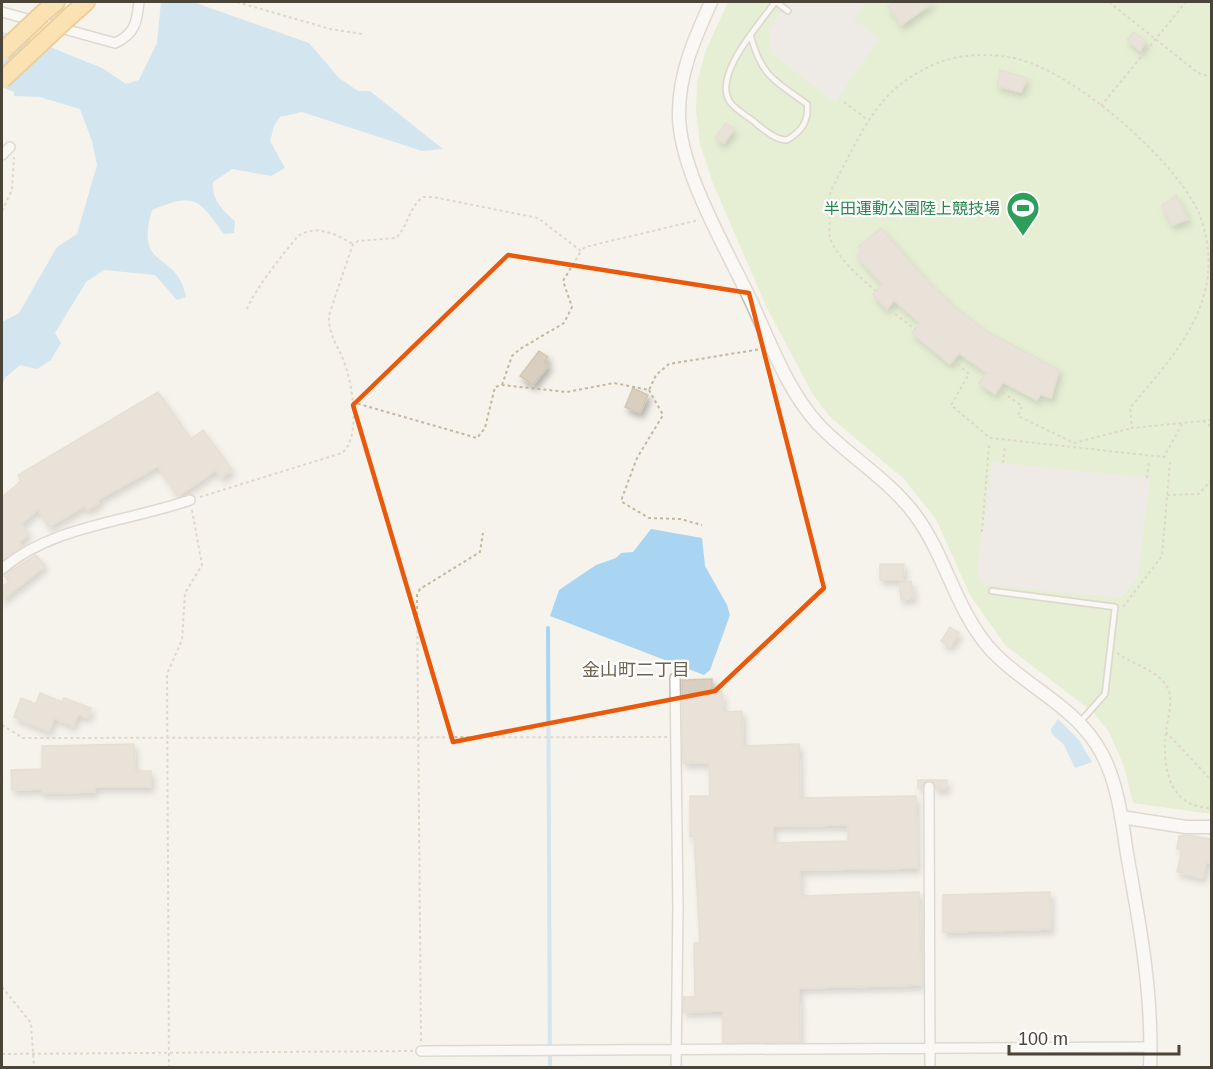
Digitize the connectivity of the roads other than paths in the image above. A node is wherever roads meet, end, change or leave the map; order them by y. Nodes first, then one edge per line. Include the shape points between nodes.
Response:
1 (56, 2) edge
2 (86, 2) edge
3 (139, 2) edge
4 (711, 2) edge
5 (776, 2) edge
6 (788, 11) dead end
7 (2, 12) edge
8 (751, 37) junction
9 (2, 52) edge
10 (2, 80) edge
11 (10, 147) road end
12 (2, 155) edge
13 (190, 500) road end
14 (2, 569) edge
15 (992, 591) dead end
16 (675, 678) dead end
17 (1080, 722) junction
18 (929, 787) dead end
19 (1121, 817) junction
20 (1212, 827) edge
21 (1151, 1047) junction
22 (675, 1048) junction
23 (930, 1049) junction
24 (421, 1051) road end
25 (676, 1068) edge
26 (930, 1068) edge
27 (1150, 1068) edge

1 - 9 highway, bridge
2 - 10 highway, bridge
3 - 7 street via 137,25 126,38 115,43
4 - 17 street via 690,48 681,83 679,115 684,149 711,217 796,395 818,424 892,488 919,520 972,625 989,648
5 - 6 lane
5 - 8 lane
8 - 8 lane via 767,75 807,104 804,124 787,140 776,138 730,102 727,74
11 - 12 street
13 - 14 street via 45,540
15 - 17 lane via 1115,607 1105,694
16 - 22 street
17 - 19 street via 1109,769
18 - 23 street
19 - 20 street
19 - 21 street via 1148,982
21 - 23 street
21 - 27 street
22 - 23 street
22 - 24 street
22 - 25 street
23 - 26 street

